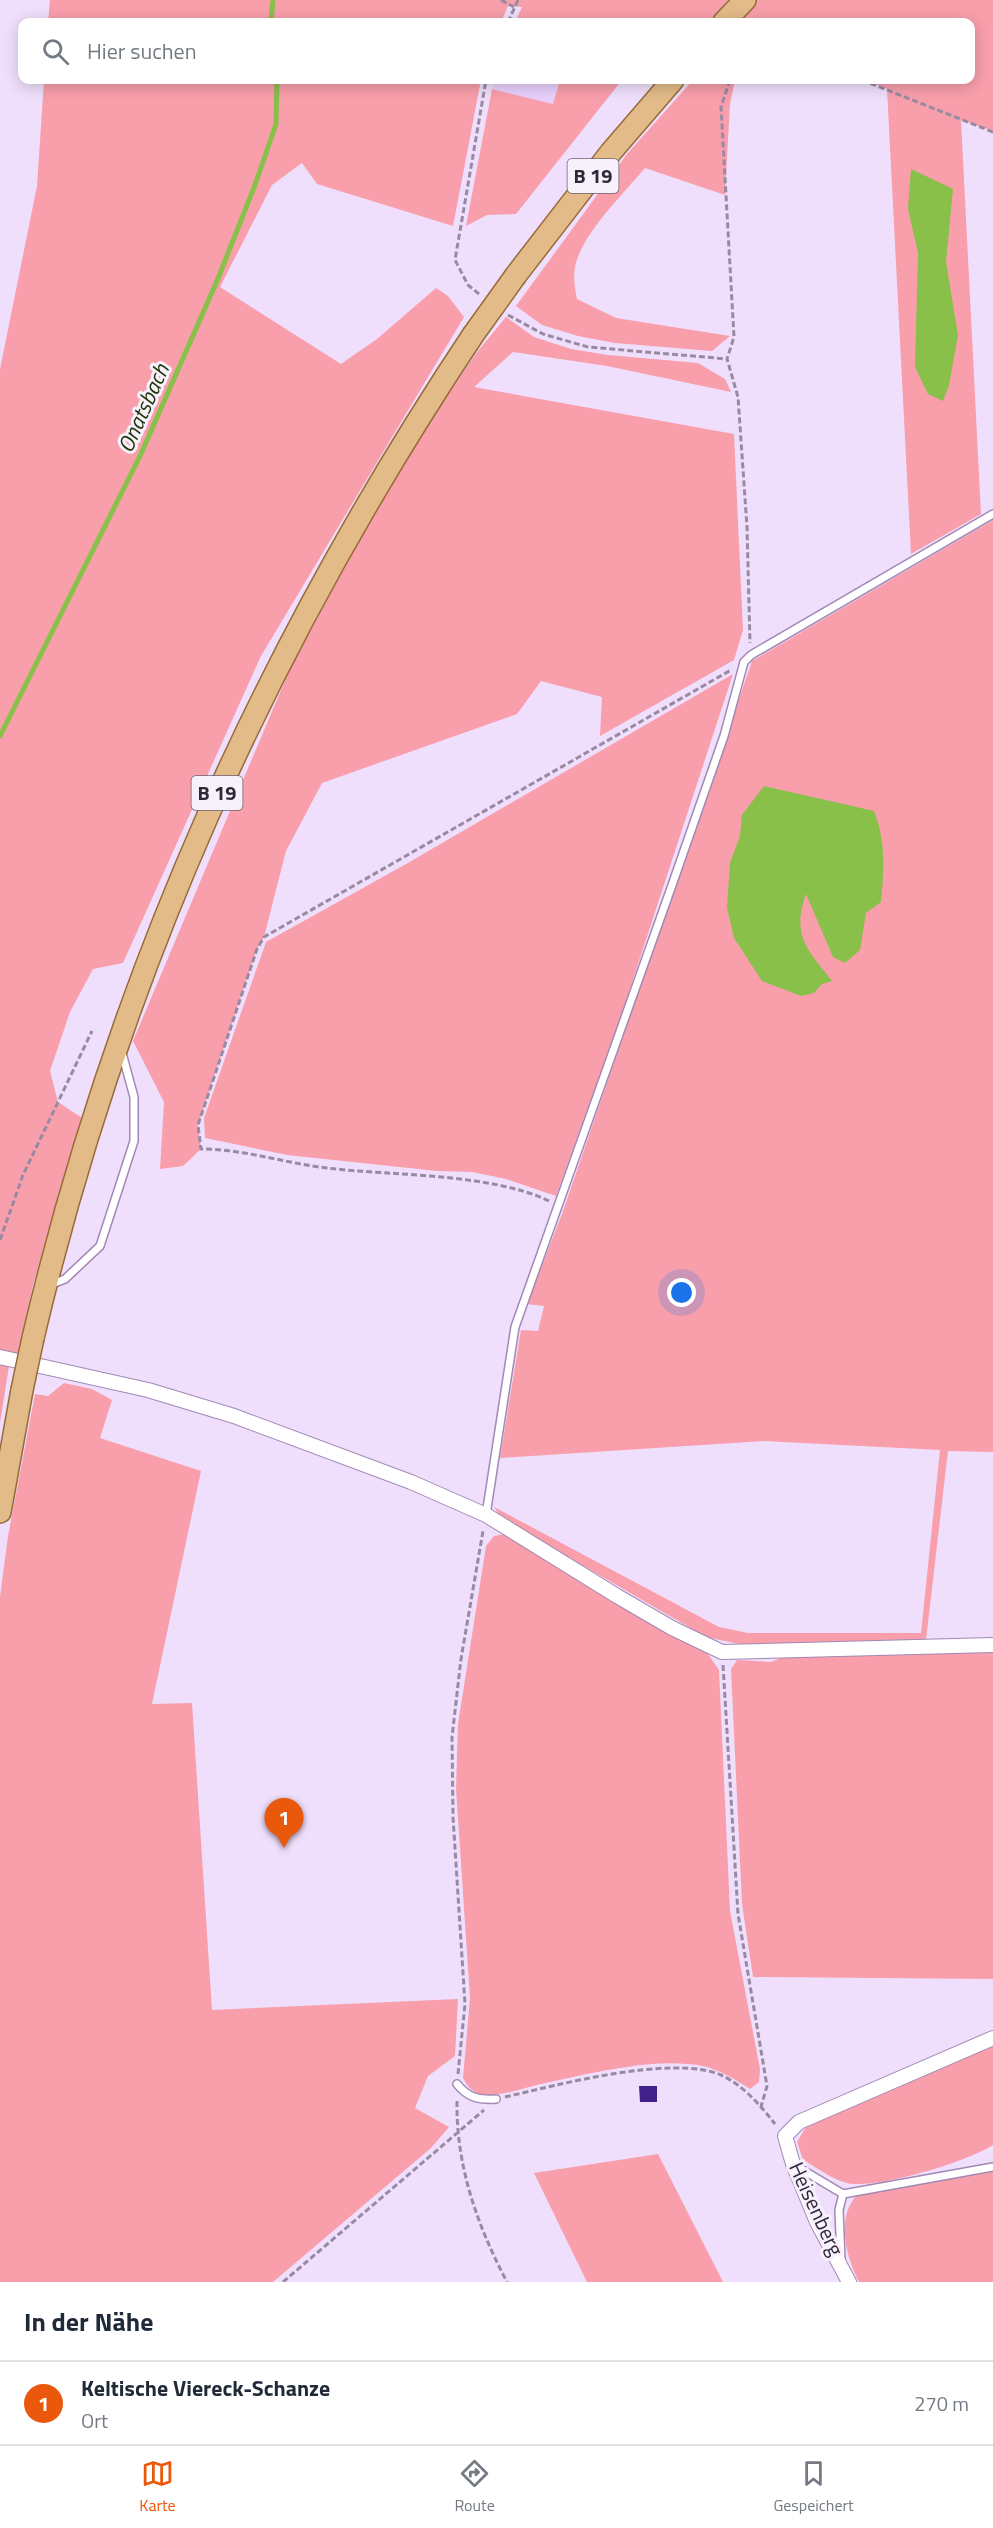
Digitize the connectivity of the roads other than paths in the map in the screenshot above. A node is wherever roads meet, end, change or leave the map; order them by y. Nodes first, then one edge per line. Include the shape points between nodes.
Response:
1 (745, 0) edge
2 (728, 18) edge
3 (670, 84) edge
4 (993, 514) edge
5 (118, 1041) junction
6 (45, 1288) junction
7 (0, 1357) edge
8 (0, 1512) edge
9 (486, 1515) junction
10 (993, 1645) edge
11 (993, 2038) edge
12 (457, 2084) road end
13 (496, 2099) road end
14 (793, 2164) junction
15 (993, 2167) edge
16 (843, 2194) junction
17 (841, 2264) junction
18 (849, 2282) edge

1 - 2 main road
3 - 5 main road, B 19, bridge via 611,152 516,275 381,478 272,676 200,830
4 - 9 lane via 744,662 724,736 515,1327
5 - 6 main road, B 19 via 79,1162
5 - 6 lane via 134,1097 134,1142 100,1246 65,1279
6 - 8 main road, B 19, bridge
7 - 9 street via 148,1390 234,1416 411,1482
9 - 10 street via 672,1628 722,1652
11 - 14 street, Heisenberg via 799,2122 785,2136
12 - 13 lane via 464,2093 480,2100
14 - 16 lane
14 - 17 street, Heisenberg via 817,2222
15 - 16 lane
16 - 17 lane via 839,2210
17 - 18 street, Heisenberg

